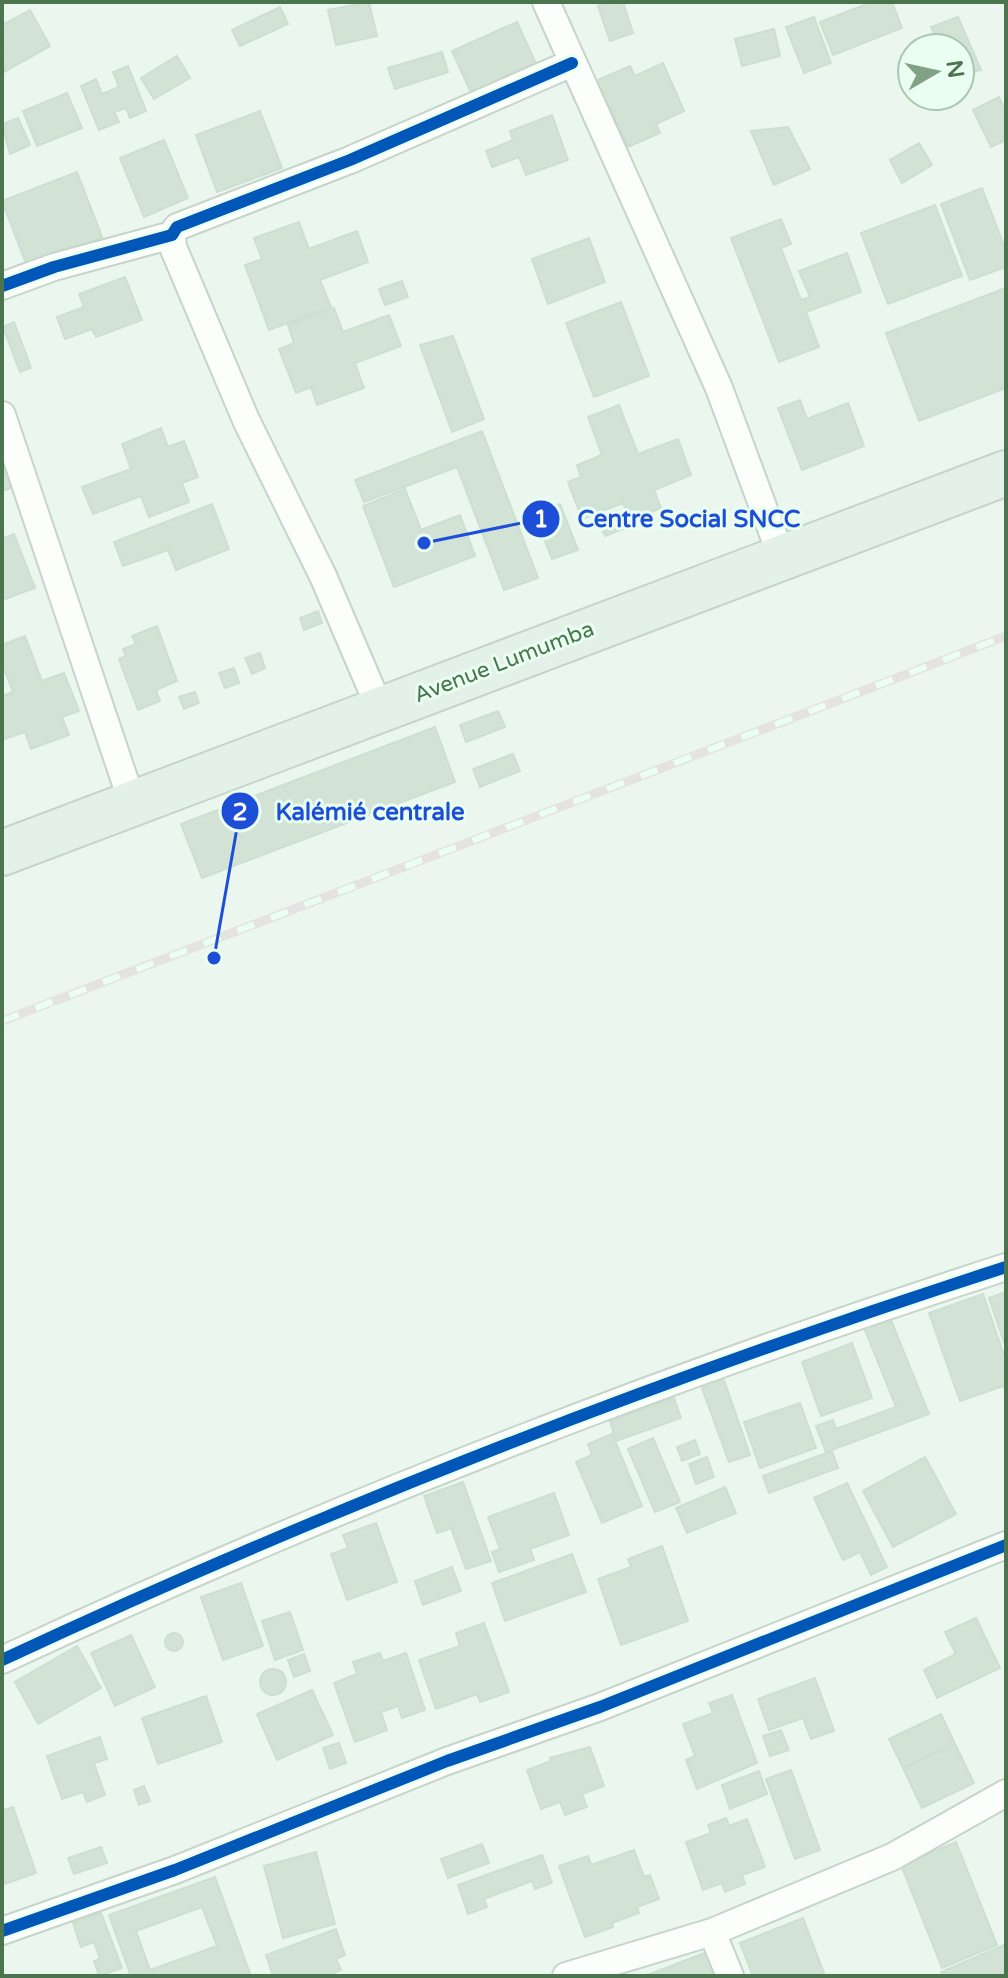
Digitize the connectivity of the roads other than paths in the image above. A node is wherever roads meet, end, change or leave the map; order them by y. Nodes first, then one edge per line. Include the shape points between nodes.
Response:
1 (546, 2) edge
2 (572, 63) junction
3 (172, 235) junction
4 (2, 286) edge
5 (2, 415) edge
6 (1006, 473) edge
7 (782, 558) junction
8 (380, 709) junction
9 (132, 802) junction
10 (2, 853) edge
11 (1006, 1267) edge
12 (1006, 1545) edge
13 (2, 1660) edge
14 (1006, 1793) edge
15 (2, 1931) edge
16 (712, 1932) junction
17 (566, 1976) edge
18 (730, 1976) edge

1 - 2 street
2 - 3 street via 350,160 177,227
2 - 7 street via 719,388
3 - 4 street
3 - 8 street via 246,420 323,576
5 - 9 street
6 - 7 highway, Avenue Lumumba
7 - 8 highway, Avenue Lumumba
8 - 9 highway, Avenue Lumumba
9 - 10 highway, Avenue Lumumba
11 - 13 street via 858,1315 406,1483 196,1570
12 - 15 street via 600,1707
14 - 16 street via 892,1857
16 - 17 street
16 - 18 street

